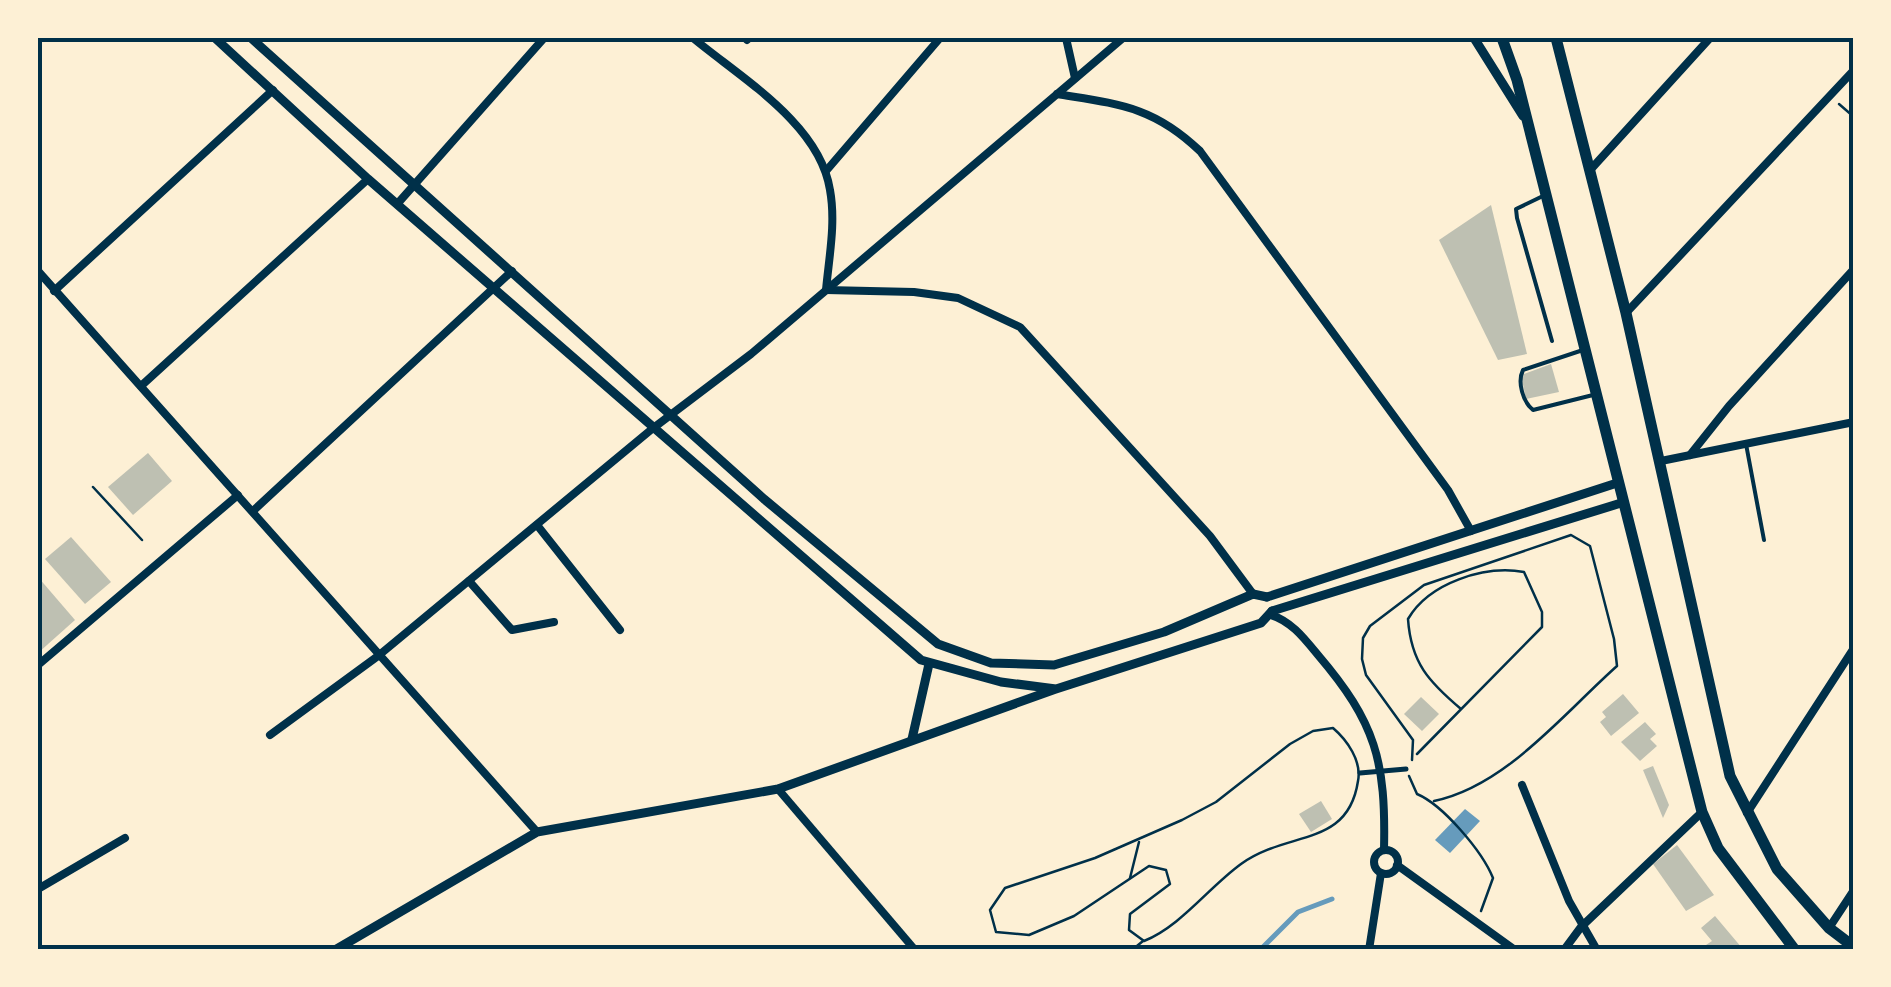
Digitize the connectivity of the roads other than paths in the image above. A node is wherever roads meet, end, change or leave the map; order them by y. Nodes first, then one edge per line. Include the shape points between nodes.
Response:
1 (216, 38) edge
2 (251, 38) edge
3 (544, 38) edge
4 (693, 38) edge
5 (940, 38) edge
6 (1066, 38) edge
7 (1123, 38) edge
8 (1474, 38) edge
9 (1502, 38) edge
10 (1556, 38) edge
11 (1710, 38) edge
12 (1854, 70) edge
13 (1075, 78) junction
14 (273, 90) junction
15 (1057, 94) junction
16 (1526, 122) junction
17 (1592, 168) junction
18 (826, 171) junction
19 (368, 179) junction
20 (415, 182) junction
21 (1545, 195) junction
22 (398, 202) junction
23 (1854, 269) edge
24 (38, 271) edge
25 (512, 271) junction
26 (494, 287) junction
27 (826, 290) junction
28 (54, 292) junction
29 (1626, 313) junction
30 (1552, 340) dead end
31 (1583, 350) junction
32 (142, 386) junction
33 (1595, 395) junction
34 (672, 414) junction
35 (1854, 422) edge
36 (652, 429) junction
37 (1746, 444) junction
38 (1690, 456) junction
39 (1661, 462) junction
40 (1617, 483) junction
41 (238, 496) junction
42 (1621, 502) junction
43 (253, 511) junction
44 (537, 525) junction
45 (1471, 531) junction
46 (1764, 540) dead end
47 (469, 581) junction
48 (1267, 597) junction
49 (1249, 598) junction
50 (890, 608) junction
51 (1271, 613) junction
52 (554, 622) dead end
53 (874, 622) junction
54 (1252, 623) junction
55 (912, 627) junction
56 (620, 630) dead end
57 (900, 643) junction
58 (1854, 648) edge
59 (378, 656) junction
60 (929, 664) junction
61 (38, 665) edge
62 (1056, 690) junction
63 (270, 735) dead end
64 (912, 739) junction
65 (1406, 769) road end
66 (1382, 771) junction
67 (1360, 773) road end
68 (1522, 785) dead end
69 (778, 789) junction
70 (1702, 812) junction
71 (1747, 814) junction
72 (537, 832) junction
73 (125, 838) dead end
74 (1384, 850) junction
75 (1397, 865) junction
76 (1381, 872) junction
77 (38, 888) edge
78 (1854, 890) edge
79 (1580, 927) junction
80 (1830, 928) junction
81 (1854, 946) edge
82 (335, 950) edge
83 (915, 950) edge
84 (1369, 950) edge
85 (1516, 950) edge
86 (1564, 950) edge
87 (1597, 950) edge
88 (1795, 950) edge

1 - 14 street
2 - 20 street
3 - 20 street
4 - 18 street via 788,119 814,146
5 - 18 street
6 - 13 street
7 - 13 street
8 - 16 street
9 - 16 main road
10 - 17 main road
11 - 17 street
12 - 29 street
13 - 15 street
14 - 19 street
14 - 28 street
15 - 27 street
15 - 45 street via 1137,107 1200,150 1448,490
16 - 21 main road
17 - 29 main road
18 - 27 street via 832,208
19 - 22 street
19 - 32 street
20 - 22 street
20 - 25 street
21 - 30 lane via 1516,208
21 - 31 main road
22 - 26 street
23 - 38 street
24 - 28 street
25 - 26 street
25 - 34 street
26 - 36 street
26 - 43 street
27 - 34 street
27 - 49 street via 948,296 1020,328 1210,536
28 - 32 street
29 - 39 main road
31 - 33 main road
31 - 33 lane via 1523,370 1526,404 1534,410
32 - 41 street
33 - 40 main road
34 - 36 street
34 - 50 street
35 - 37 street
36 - 44 street
36 - 53 street
37 - 38 street
37 - 46 lane
38 - 39 street
39 - 71 main road via 1730,776
40 - 42 main road
40 - 45 street
41 - 43 street
41 - 61 street
42 - 51 street
42 - 70 main road
43 - 59 street
44 - 47 street
44 - 56 street
45 - 48 street
47 - 52 street via 512,630
47 - 59 street
48 - 49 street
48 - 51 street
49 - 54 street via 1243,614
49 - 55 street via 1121,648 1054,665 991,663
50 - 53 street via 888,617
50 - 55 street
51 - 54 street
51 - 66 street via 1290,624 1355,702
53 - 57 street
54 - 62 street
55 - 57 street
57 - 60 street
58 - 71 street
59 - 63 street
59 - 72 street
60 - 62 street
60 - 64 street
62 - 64 street
64 - 69 street
65 - 66 street
66 - 67 street
66 - 74 street
68 - 79 street
69 - 72 street
69 - 83 street
70 - 79 street
70 - 88 main road via 1718,848
71 - 80 main road via 1777,869
72 - 82 street
73 - 77 street
74 - 75 street via 1395,854
74 - 76 street via 1374,860
75 - 76 street
75 - 85 street
76 - 84 street
78 - 80 street
79 - 86 street
79 - 87 street
80 - 81 main road

